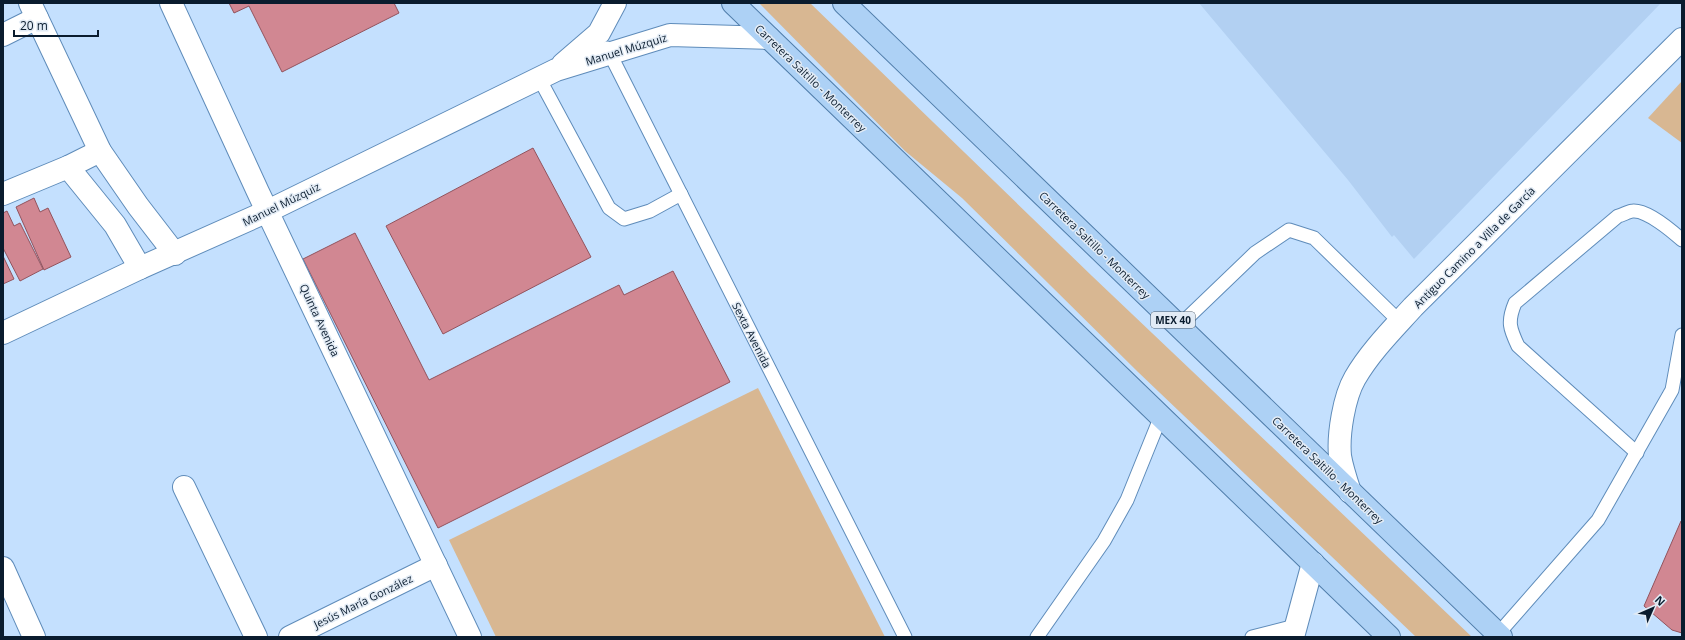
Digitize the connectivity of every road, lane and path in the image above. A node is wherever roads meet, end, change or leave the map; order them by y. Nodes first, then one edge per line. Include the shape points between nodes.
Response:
1 (171, 3) edge
2 (615, 3) edge
3 (733, 3) edge
4 (844, 3) edge
5 (33, 11) edge
6 (599, 33) junction
7 (3, 35) edge
8 (769, 38) junction
9 (1682, 39) edge
10 (609, 54) junction
11 (547, 74) junction
12 (100, 151) junction
13 (68, 167) junction
14 (3, 194) edge
15 (681, 194) junction
16 (268, 211) junction
17 (1682, 240) edge
18 (175, 254) junction
19 (140, 268) junction
20 (1400, 322) junction
21 (1179, 326) junction
22 (3, 333) edge
23 (1682, 335) edge
24 (1161, 416) junction
25 (1637, 453) junction
26 (184, 487) dead end
27 (1350, 492) junction
28 (1313, 563) junction
29 (436, 565) junction
30 (3, 568) edge
31 (1294, 632) edge
32 (1500, 635) edge
33 (34, 637) edge
34 (256, 637) edge
35 (290, 637) edge
36 (470, 637) edge
37 (905, 637) edge
38 (1037, 637) edge
39 (1252, 637) edge
40 (1389, 637) edge

1 - 16 street, Quinta Avenida
2 - 6 street, Manuel Múzquiz
3 - 8 main road, Carretera Saltillo - Monterrey
4 - 21 main road, Carretera Saltillo - Monterrey / MEX 40
5 - 7 street
5 - 12 street
6 - 10 lane, Sexta Avenida
6 - 11 street, Manuel Múzquiz
8 - 10 street, Manuel Múzquiz via 670,35
8 - 24 main road, Carretera Saltillo - Monterrey
9 - 20 street, Antiguo Camino a Villa de García
10 - 11 street, Manuel Múzquiz
10 - 15 lane, Sexta Avenida
11 - 15 lane via 609,208 616,215 624,219 650,211
11 - 16 street, Manuel Múzquiz
12 - 13 street
12 - 18 street
13 - 14 street
13 - 19 street via 115,225
15 - 37 lane, Sexta Avenida
16 - 18 street, Manuel Múzquiz
16 - 29 street, Quinta Avenida
17 - 25 lane via 1645,214 1633,211 1618,216 1515,303 1510,315 1510,329 1518,346
18 - 19 street, Manuel Múzquiz
19 - 22 street, Manuel Múzquiz
20 - 21 lane via 1314,238 1289,230 1255,253
20 - 27 street, Antiguo Camino a Villa de García via 1375,349 1354,379 1344,408 1340,456
21 - 27 main road, Carretera Saltillo - Monterrey / MEX 40
23 - 25 lane via 1672,390
24 - 28 main road, Carretera Saltillo - Monterrey
24 - 38 lane via 1127,500 1104,541
25 - 32 lane via 1598,520
26 - 34 street
27 - 32 main road, Carretera Saltillo - Monterrey / MEX 40
28 - 31 street
28 - 40 main road, Carretera Saltillo - Monterrey
29 - 35 street, Jesús María González
29 - 36 street, Quinta Avenida
30 - 33 street
31 - 39 lane

